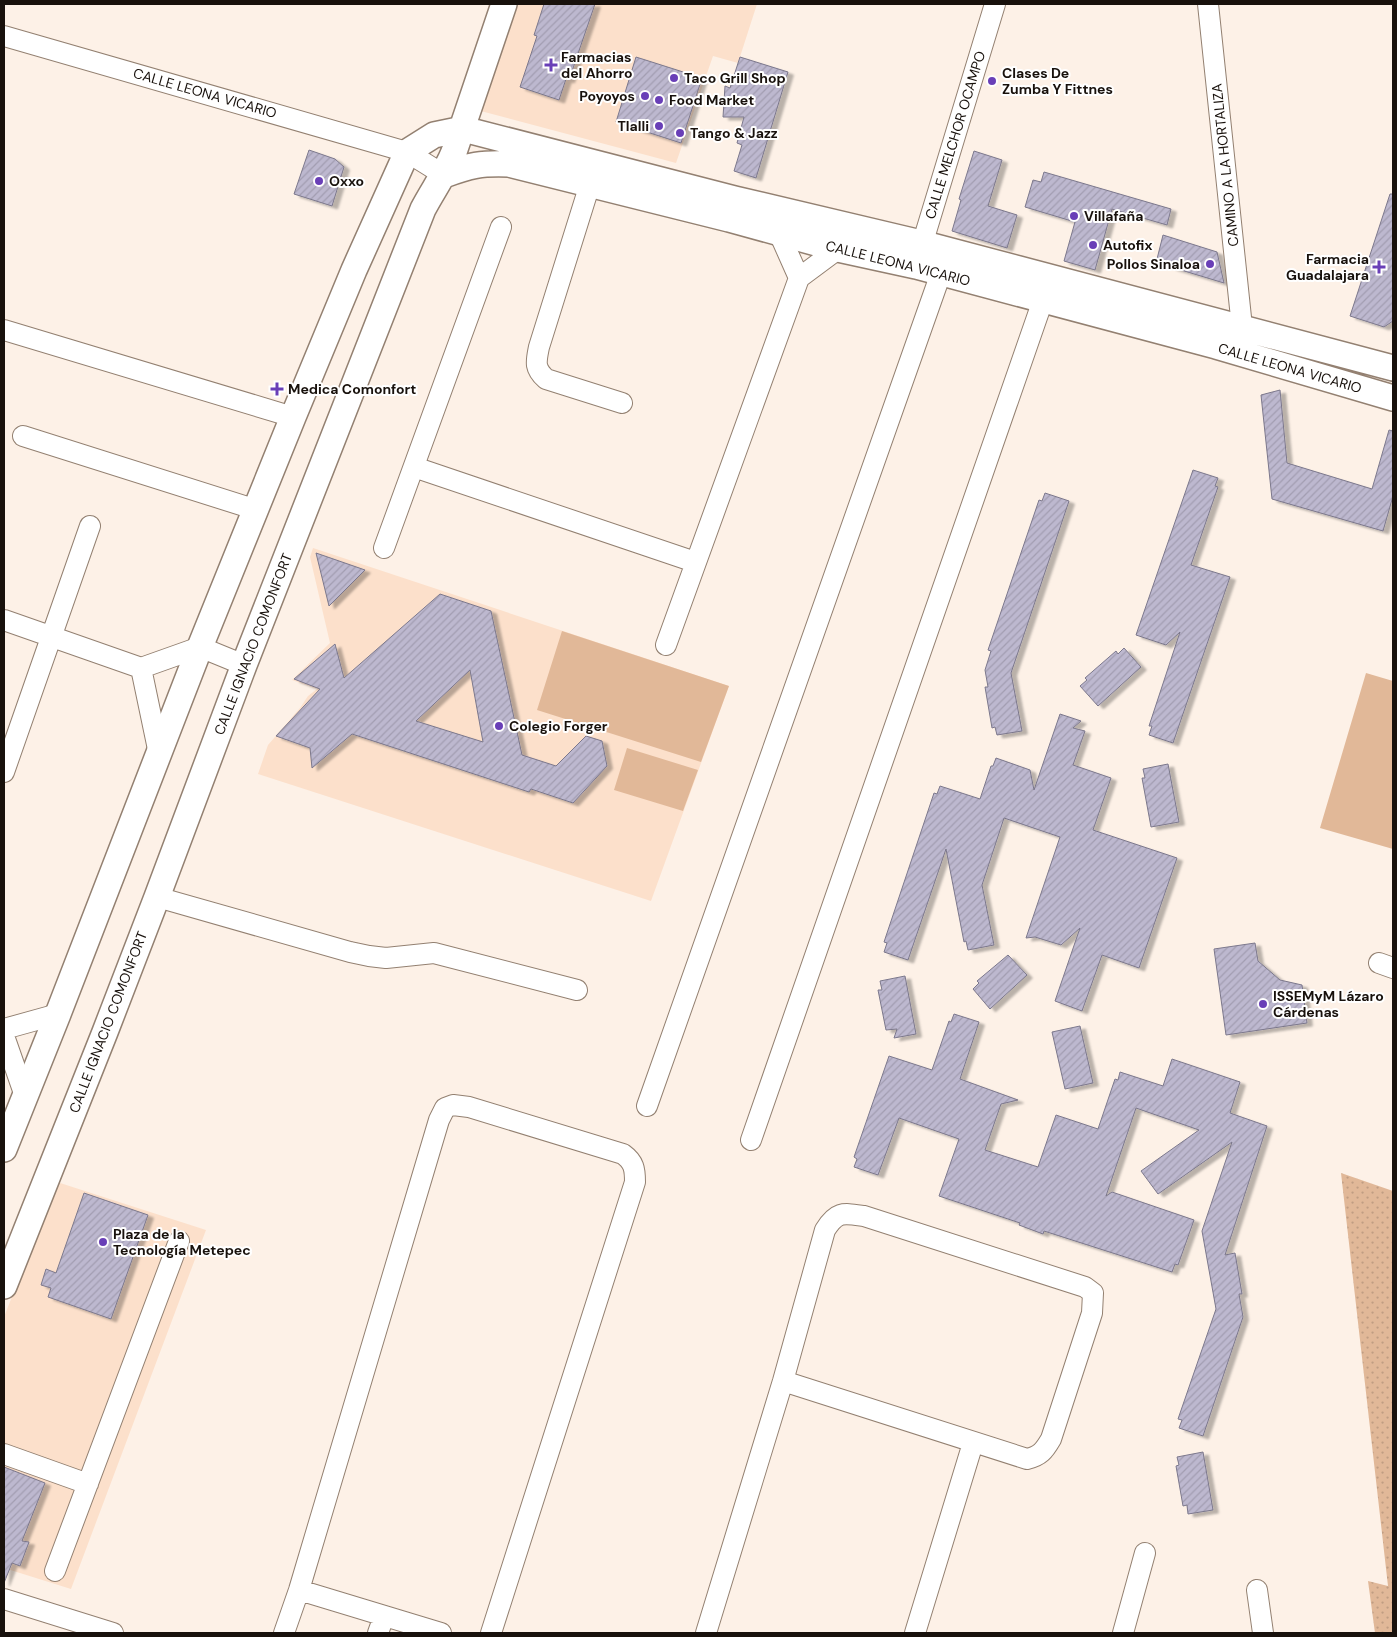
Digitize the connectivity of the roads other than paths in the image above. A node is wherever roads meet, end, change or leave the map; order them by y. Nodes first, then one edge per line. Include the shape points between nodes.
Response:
1 (504, 4) edge
2 (995, 4) edge
3 (1208, 4) edge
4 (4, 36) edge
5 (463, 129) junction
6 (407, 152) junction
7 (444, 175) junction
8 (590, 184) junction
9 (732, 209) junction
10 (501, 227) dead end
11 (779, 233) junction
12 (838, 249) junction
13 (919, 254) junction
14 (941, 273) junction
15 (798, 278) junction
16 (1043, 300) junction
17 (1242, 327) junction
18 (4, 330) edge
19 (1393, 368) edge
20 (1393, 398) edge
21 (622, 403) dead end
22 (293, 417) junction
23 (23, 436) dead end
24 (414, 467) junction
25 (256, 510) junction
26 (90, 526) dead end
27 (384, 548) dead end
28 (695, 562) junction
29 (4, 620) edge
30 (52, 637) junction
31 (666, 645) dead end
32 (200, 648) junction
33 (244, 665) junction
34 (141, 668) junction
35 (159, 754) junction
36 (4, 772) edge
37 (157, 897) junction
38 (577, 990) dead end
39 (58, 1014) junction
40 (4, 1029) edge
41 (4, 1036) edge
42 (25, 1096) junction
43 (647, 1106) dead end
44 (751, 1140) dead end
45 (4, 1149) edge
46 (179, 1241) dead end
47 (4, 1286) edge
48 (783, 1381) junction
49 (973, 1443) junction
50 (4, 1454) edge
51 (88, 1484) junction
52 (1145, 1553) dead end
53 (55, 1571) dead end
54 (298, 1590) junction
55 (1257, 1590) dead end
56 (4, 1599) edge
57 (389, 1626) edge
58 (90, 1630) edge
59 (113, 1633) edge
60 (284, 1633) edge
61 (441, 1633) edge
62 (491, 1633) edge
63 (706, 1633) edge
64 (916, 1633) edge
65 (1123, 1633) edge
66 (1263, 1633) edge

1 - 5 main road, CALLE IGNACIO COMONFORT
2 - 13 street, CALLE MELCHOR OCAMPO
3 - 17 street, CAMINO A LA HORTALIZA
4 - 6 street, CALLE LEONA VICARIO
5 - 6 main road, CALLE LEONA VICARIO via 434,135
5 - 7 main road, CALLE IGNACIO COMONFORT
5 - 9 main road, CALLE LEONA VICARIO
6 - 7 street, CALLE LEONA VICARIO
6 - 22 main road
7 - 8 main road, CALLE LEONA VICARIO via 483,163 509,164
7 - 33 main road, CALLE IGNACIO COMONFORT via 423,209
8 - 9 main road, CALLE LEONA VICARIO
8 - 21 street via 536,362 538,372 546,379
9 - 11 main road, CALLE LEONA VICARIO
9 - 13 main road, CALLE LEONA VICARIO
10 - 24 street
11 - 12 main road, CALLE LEONA VICARIO
11 - 15 street
12 - 13 main road, CALLE LEONA VICARIO
12 - 15 street
13 - 14 main road, CALLE LEONA VICARIO
13 - 17 main road, CALLE LEONA VICARIO
14 - 16 main road, CALLE LEONA VICARIO
14 - 43 street
15 - 28 street
16 - 20 main road, CALLE LEONA VICARIO
16 - 44 street
17 - 19 main road, CALLE LEONA VICARIO
18 - 22 street
22 - 25 main road
23 - 25 street
24 - 27 street
24 - 28 street
25 - 32 main road
26 - 30 street
28 - 31 street
29 - 30 street
30 - 34 street
30 - 36 street
32 - 33 street
32 - 34 street
32 - 35 main road
33 - 37 main road, CALLE IGNACIO COMONFORT
34 - 35 street
35 - 39 main road
37 - 38 street via 350,952 386,958 434,953
37 - 47 main road, CALLE IGNACIO COMONFORT
39 - 40 street
39 - 42 main road
41 - 42 street
42 - 45 main road
46 - 51 street
48 - 49 street
48 - 49 street via 825,1230 832,1218 846,1213 1085,1286 1093,1294 1092,1313 1051,1439 1044,1451 1027,1459
48 - 63 street
49 - 64 street
50 - 51 street
51 - 53 street
52 - 65 street
54 - 57 street
54 - 60 street
54 - 62 street via 439,1120 445,1108 453,1105 469,1107 623,1154 632,1161 635,1171 635,1182
55 - 66 street
56 - 58 street
57 - 61 street
58 - 59 street

